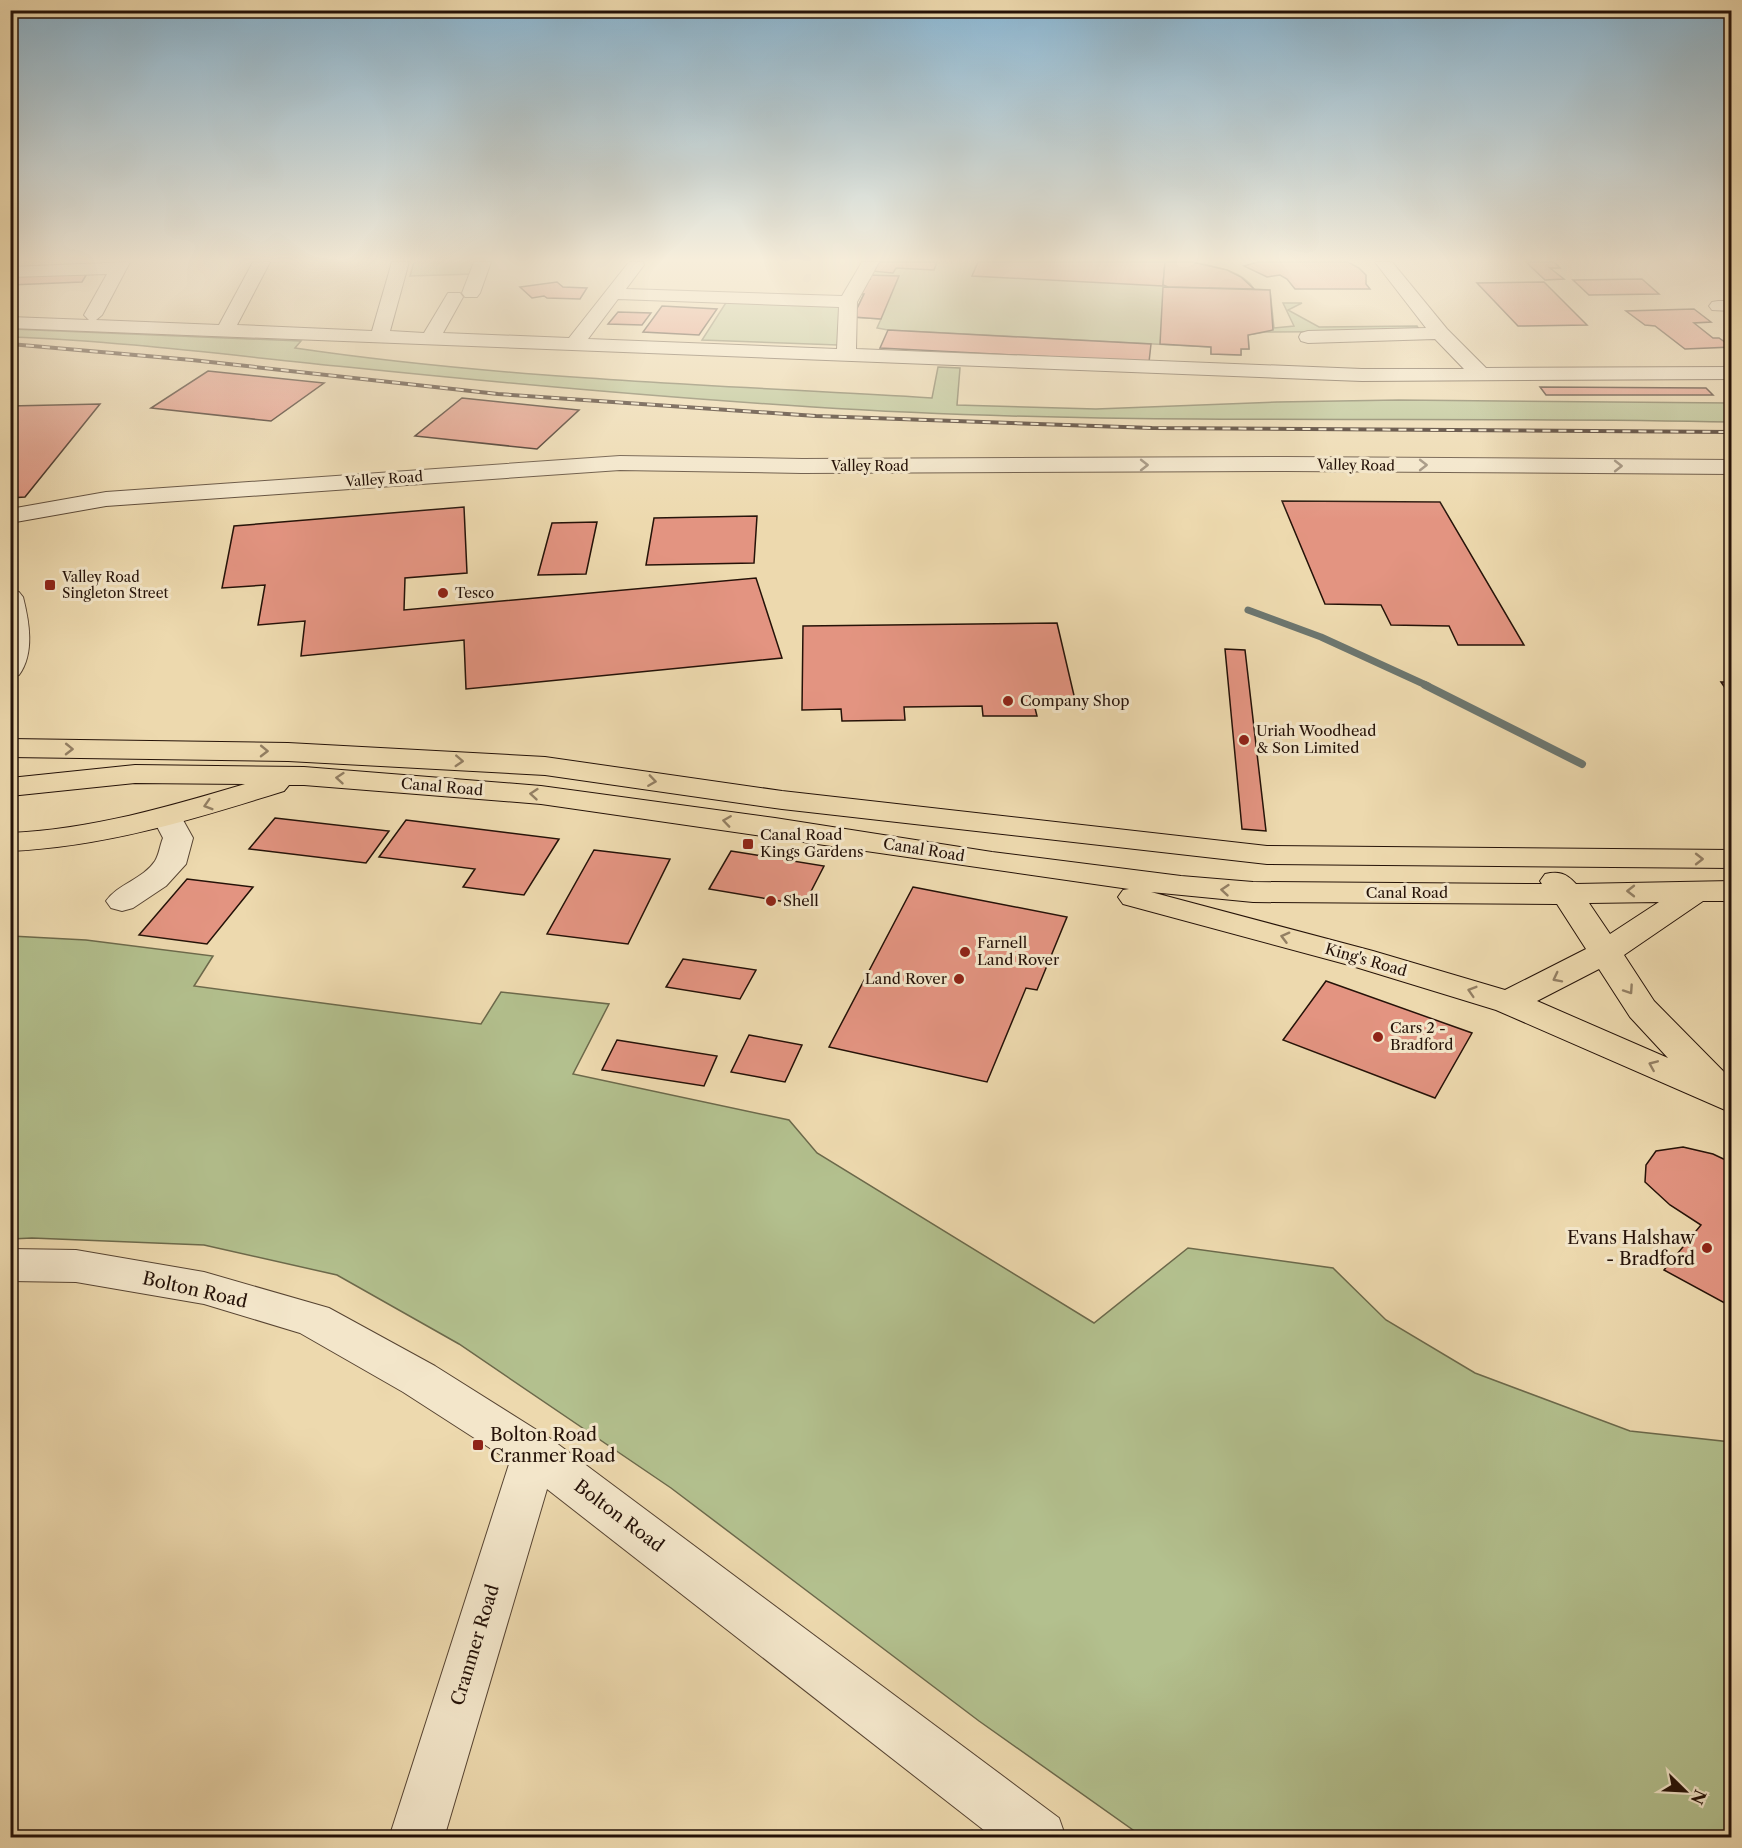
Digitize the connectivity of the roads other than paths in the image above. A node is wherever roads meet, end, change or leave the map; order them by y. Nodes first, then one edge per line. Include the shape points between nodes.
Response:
1 (679, 348) edge
2 (846, 348) edge
3 (1455, 348) edge
4 (846, 355) junction
5 (1731, 373) edge
6 (1480, 375) junction
7 (1731, 467) edge
8 (10, 516) edge
9 (10, 597) edge
10 (10, 669) edge
11 (10, 748) edge
12 (10, 772) edge
13 (135, 774) junction
14 (304, 776) junction
15 (10, 787) edge
16 (167, 817) junction
17 (10, 842) edge
18 (1301, 855) junction
19 (1535, 857) junction
20 (1731, 859) edge
21 (992, 861) junction
22 (1697, 891) junction
23 (1731, 891) edge
24 (1304, 892) junction
25 (1567, 894) junction
26 (122, 901) dead end
27 (1605, 953) junction
28 (1360, 958) junction
29 (1508, 1002) junction
30 (1729, 1098) edge
31 (10, 1265) edge
32 (535, 1453) junction
33 (416, 1838) edge
34 (1039, 1838) edge

1 - 4 street
2 - 4 street
3 - 6 street
4 - 6 street via 1362,375
5 - 6 street
8 -> 7 street, Valley Road via 106,499 620,463
9 - 10 street via 16,618 14,662
11 -> 18 main road, Canal Road via 288,752 545,765 793,801 1217,850
12 - 13 main road
13 - 14 main road, Canal Road
13 - 15 main road, Canal Road
14 -> 16 main road
21 -> 14 main road, Canal Road via 541,795
16 - 17 main road via 75,837
16 - 26 street via 178,838 170,864
18 - 19 main road, Canal Road
18 - 24 main road
19 -> 20 main road, Canal Road
19 - 25 main road, King's Road
24 -> 21 main road, Canal Road via 1181,886
28 -> 21 main road, King's Road
22 - 23 main road, Canal Road
22 -> 25 main road, Canal Road
22 - 27 main road
24 - 25 main road, Canal Road
24 - 28 main road via 1312,924
25 - 27 main road, King's Road
27 -> 29 main road
27 -> 30 main road, King's Road via 1642,1009
29 -> 28 main road, King's Road
30 -> 29 main road, King's Road
31 - 32 street, Bolton Road via 76,1266 204,1288 314,1320
32 - 33 street, Cranmer Road
32 - 34 street, Bolton Road

